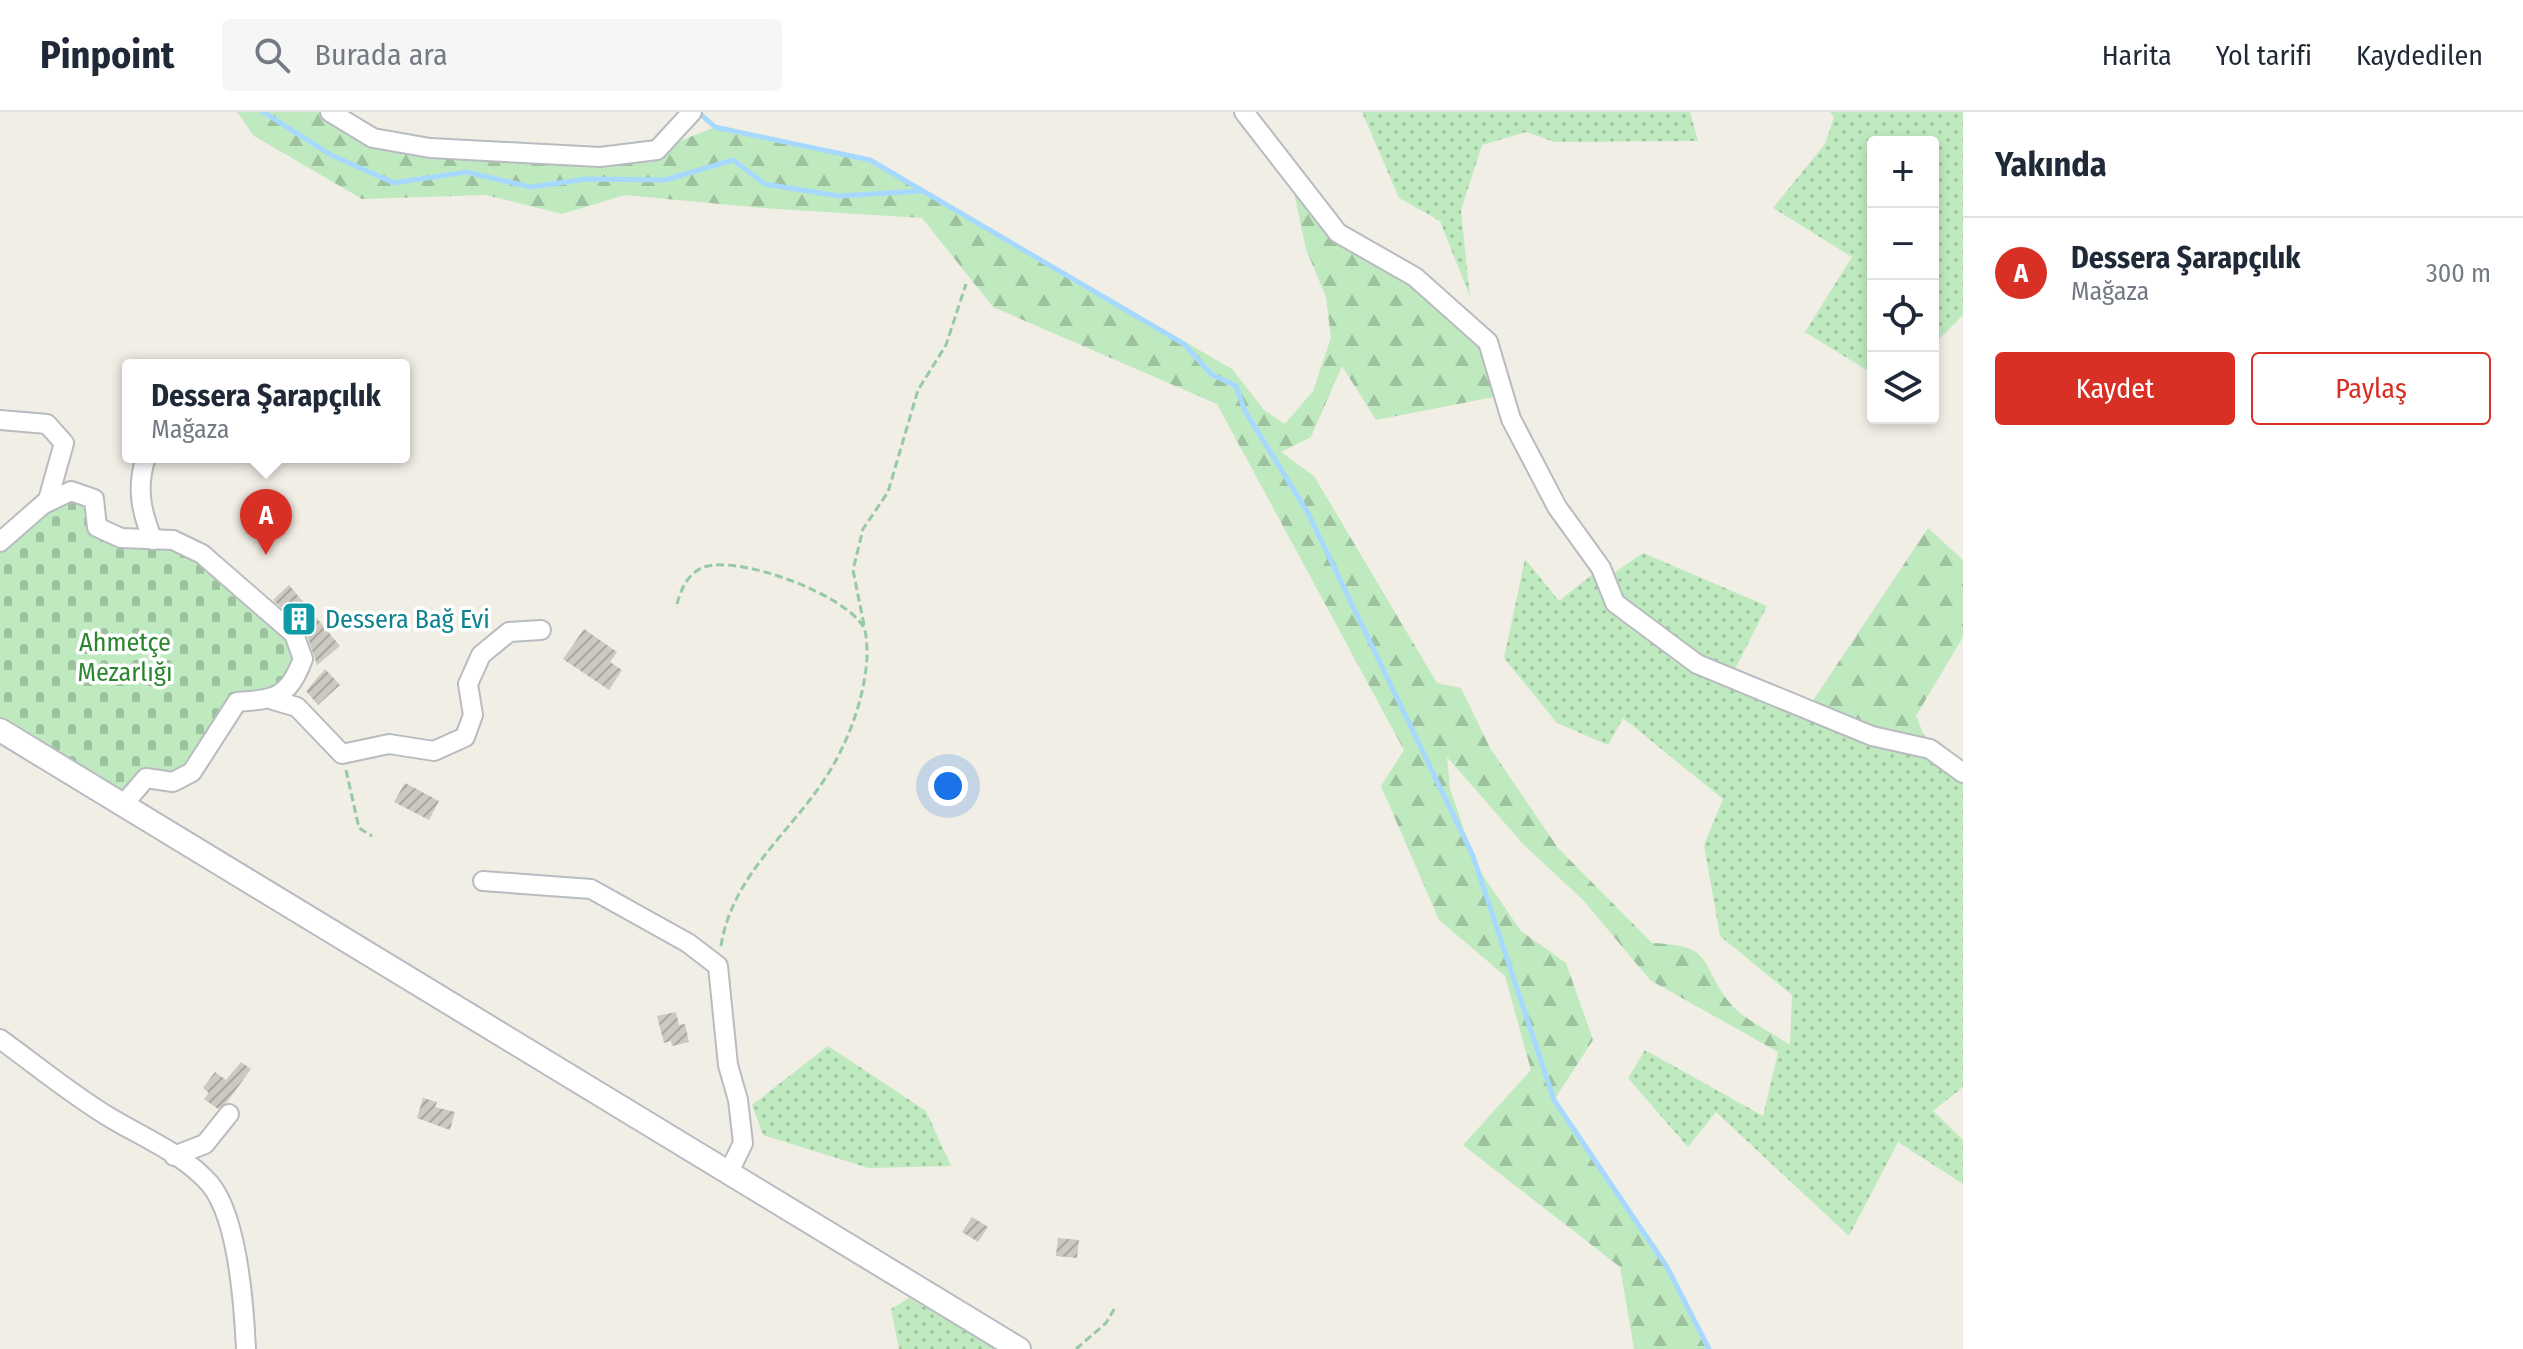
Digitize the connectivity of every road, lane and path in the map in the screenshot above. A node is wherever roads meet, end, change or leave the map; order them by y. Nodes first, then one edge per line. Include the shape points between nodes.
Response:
1 (330, 112) edge
2 (692, 112) edge
3 (1244, 112) edge
4 (966, 284) dead end
5 (0, 420) edge
6 (144, 463) edge
7 (44, 504) junction
8 (153, 540) junction
9 (0, 542) edge
10 (677, 604) dead end
11 (865, 629) junction
12 (541, 630) dead end
13 (273, 700) junction
14 (0, 730) edge
15 (342, 754) junction
16 (1963, 773) edge
17 (122, 806) junction
18 (372, 836) dead end
19 (483, 881) dead end
20 (718, 966) junction
21 (0, 1039) edge
22 (229, 1114) dead end
23 (174, 1156) junction
24 (728, 1174) junction
25 (1116, 1306) dead end
26 (246, 1349) edge
27 (1019, 1349) edge
28 (1076, 1349) edge

1 - 2 street via 373,138 430,148 600,157 657,150
3 - 16 street via 1338,233 1415,277 1488,342 1511,419 1557,507 1601,568 1615,603 1697,664 1872,736 1930,749
4 - 11 path via 946,345 918,390 888,492 863,529 853,570
5 - 7 street via 47,424 64,443
6 - 8 street via 141,510
7 - 8 street via 71,491 94,499 97,527 121,538
7 - 9 street
8 - 13 street via 173,540 202,554 294,634 303,659 294,684
10 - 11 path via 683,584 705,567 739,567 808,587 844,606
11 - 20 path via 867,657 859,702 842,750 815,793 751,872 725,922
12 - 15 street via 509,632 481,655 468,684 473,715 465,737 434,751 389,744
13 - 15 street via 297,707
13 - 17 street via 237,702 192,772 173,782 146,778
14 - 17 street
15 - 18 path via 359,828
17 - 24 street
19 - 20 street via 591,889 688,943
20 - 24 street via 743,1143
21 - 23 street
22 - 23 street via 205,1144
23 - 26 street via 211,1185 232,1236
24 - 27 street
25 - 28 path via 1106,1323

